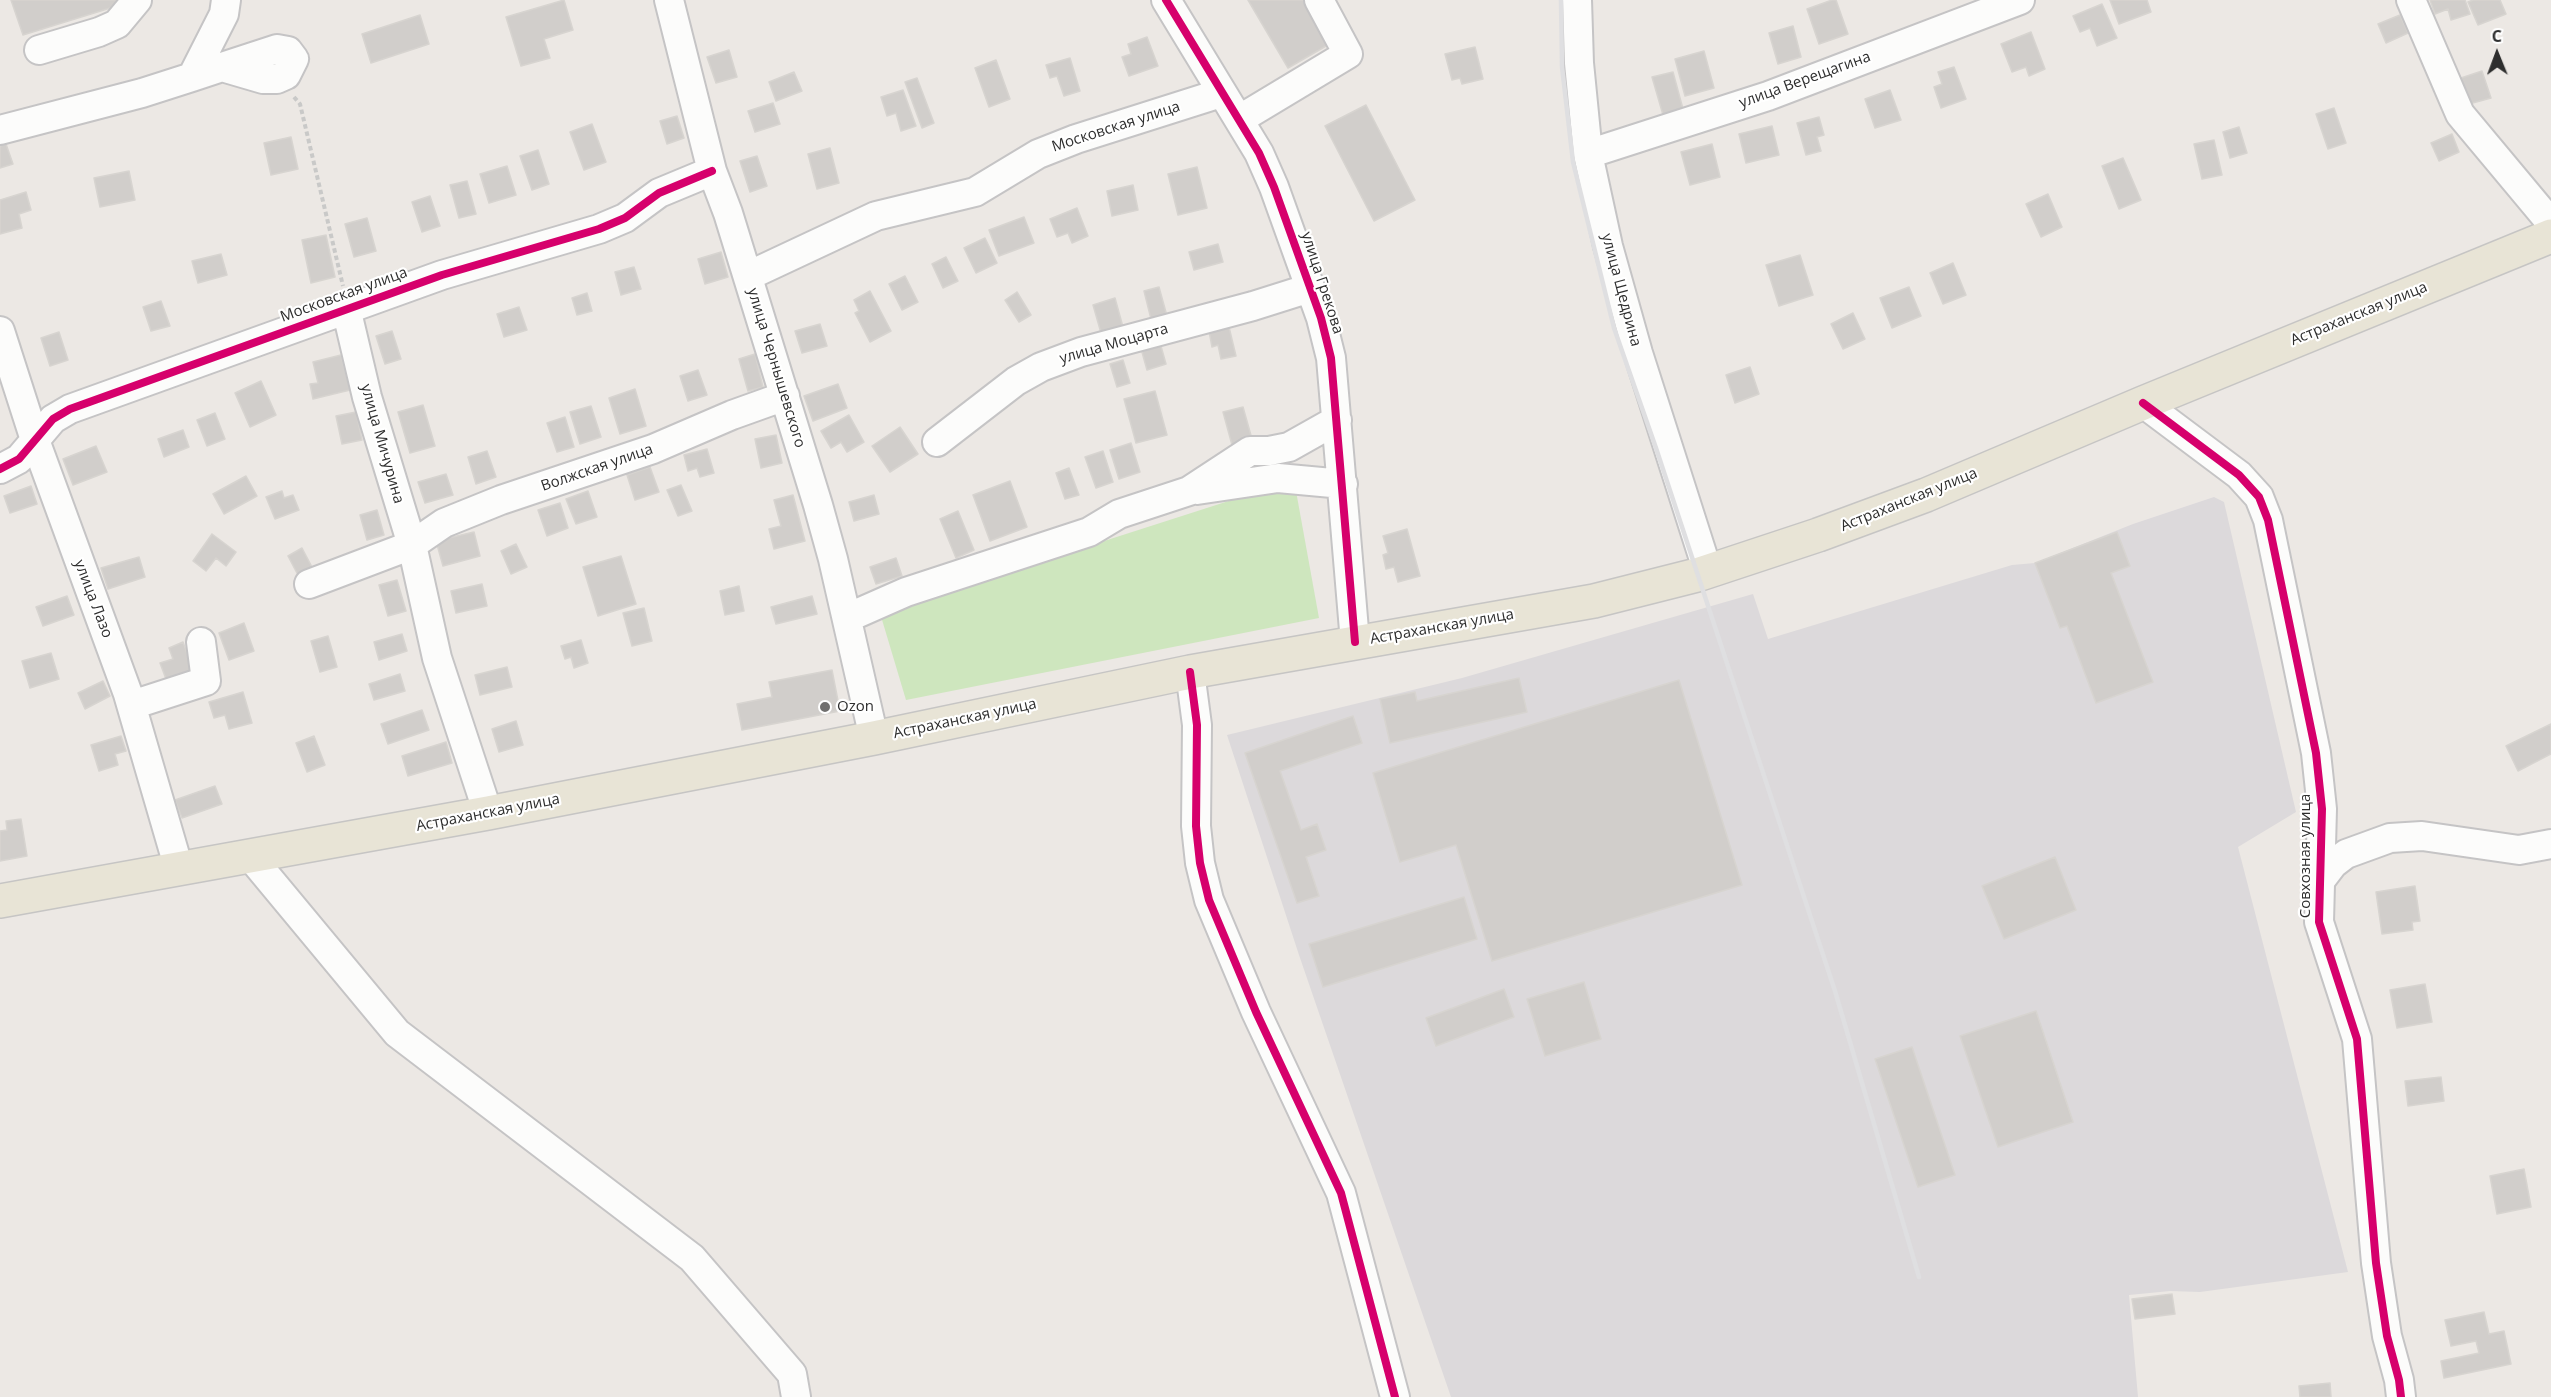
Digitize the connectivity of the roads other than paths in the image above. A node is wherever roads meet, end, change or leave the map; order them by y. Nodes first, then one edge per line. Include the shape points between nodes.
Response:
1 (137, 0) edge
2 (226, 0) edge
3 (669, 0) edge
4 (1166, 0) edge
5 (1319, 0) edge
6 (1577, 0) edge
7 (2020, 0) edge
8 (2411, 0) edge
9 (39, 50) dead end
10 (192, 77) junction
11 (277, 79) road end
12 (1221, 93) junction
13 (1240, 119) junction
14 (0, 130) edge
15 (1588, 154) junction
16 (712, 171) junction
17 (2551, 223) edge
18 (2551, 236) edge
19 (748, 276) junction
20 (1310, 288) junction
21 (346, 308) junction
22 (0, 331) edge
23 (785, 396) junction
24 (2143, 403) junction
25 (1337, 420) junction
26 (36, 440) junction
27 (937, 442) dead end
28 (1269, 451) junction
29 (0, 469) edge
30 (1343, 484) junction
31 (1189, 491) junction
32 (412, 545) junction
33 (1708, 572) junction
34 (309, 584) dead end
35 (847, 618) junction
36 (201, 642) dead end
37 (1355, 642) junction
38 (1190, 672) junction
39 (132, 705) junction
40 (874, 738) junction
41 (488, 813) junction
42 (2551, 844) edge
43 (250, 856) junction
44 (179, 869) junction
45 (2320, 881) junction
46 (0, 901) edge
47 (796, 1397) edge
48 (1395, 1397) edge
49 (2401, 1397) edge

1 - 9 street via 117,24
2 - 10 street via 224,14
3 - 16 street, улица Чернышевского
4 - 12 street, улица Грекова
5 - 13 street via 1348,54
6 - 15 street, улица Щедрина
7 - 15 street, улица Верещагина via 1768,96
8 - 17 street via 2460,114
10 - 11 street via 222,67
10 - 14 street
12 - 13 street, улица Грекова
12 - 19 street, Московская улица via 1047,150 975,192 876,216
13 - 20 street, улица Грекова via 1274,187
15 - 33 street, улица Щедрина via 1608,246 1638,353
16 - 19 street, улица Чернышевского
16 - 21 street, Московская улица via 659,194 625,218 599,229 442,274
18 - 24 main road, Астраханская улица
19 - 23 street, улица Чернышевского
20 - 25 street, улица Грекова via 1331,358
20 - 27 street, улица Моцарта via 1081,352 1041,367 1016,381
21 - 26 street, Московская улица via 70,410 52,419
21 - 32 street, улица Мичурина via 367,397
22 - 26 street, улица Лазо
23 - 32 street, Волжская улица via 653,449 444,523
23 - 35 street, улица Чернышевского
24 - 33 main road, Астраханская улица via 1926,495
24 - 45 street, Совхозная улица via 2239,475 2259,497 2268,520 2316,753 2322,809
25 - 28 street via 1289,447
25 - 30 street, улица Грекова
26 - 29 street, Московская улица via 19,459
26 - 39 street, улица Лазо
28 - 30 street
28 - 31 street via 1250,451
30 - 31 street via 1278,478
30 - 37 street, улица Грекова
31 - 35 street via 1119,514 1089,532 906,592
32 - 34 street, Волжская улица
32 - 41 street, улица Мичурина via 437,658
33 - 37 main road, Астраханская улица via 1594,601
35 - 40 street, улица Чернышевского
36 - 39 street via 206,681
37 - 38 main road, Астраханская улица
38 - 40 main road, Астраханская улица
38 - 48 street via 1197,726 1196,826 1209,900 1256,1012 1341,1193
39 - 44 street, улица Лазо
40 - 41 main road, Астраханская улица
41 - 43 main road, Астраханская улица
42 - 45 street via 2519,850 2422,836 2390,838 2346,854
43 - 44 main road, Астраханская улица
43 - 47 street via 397,1034 692,1258 792,1374
44 - 46 main road, Астраханская улица
45 - 49 street, Совхозная улица via 2319,922 2357,1039 2376,1263

